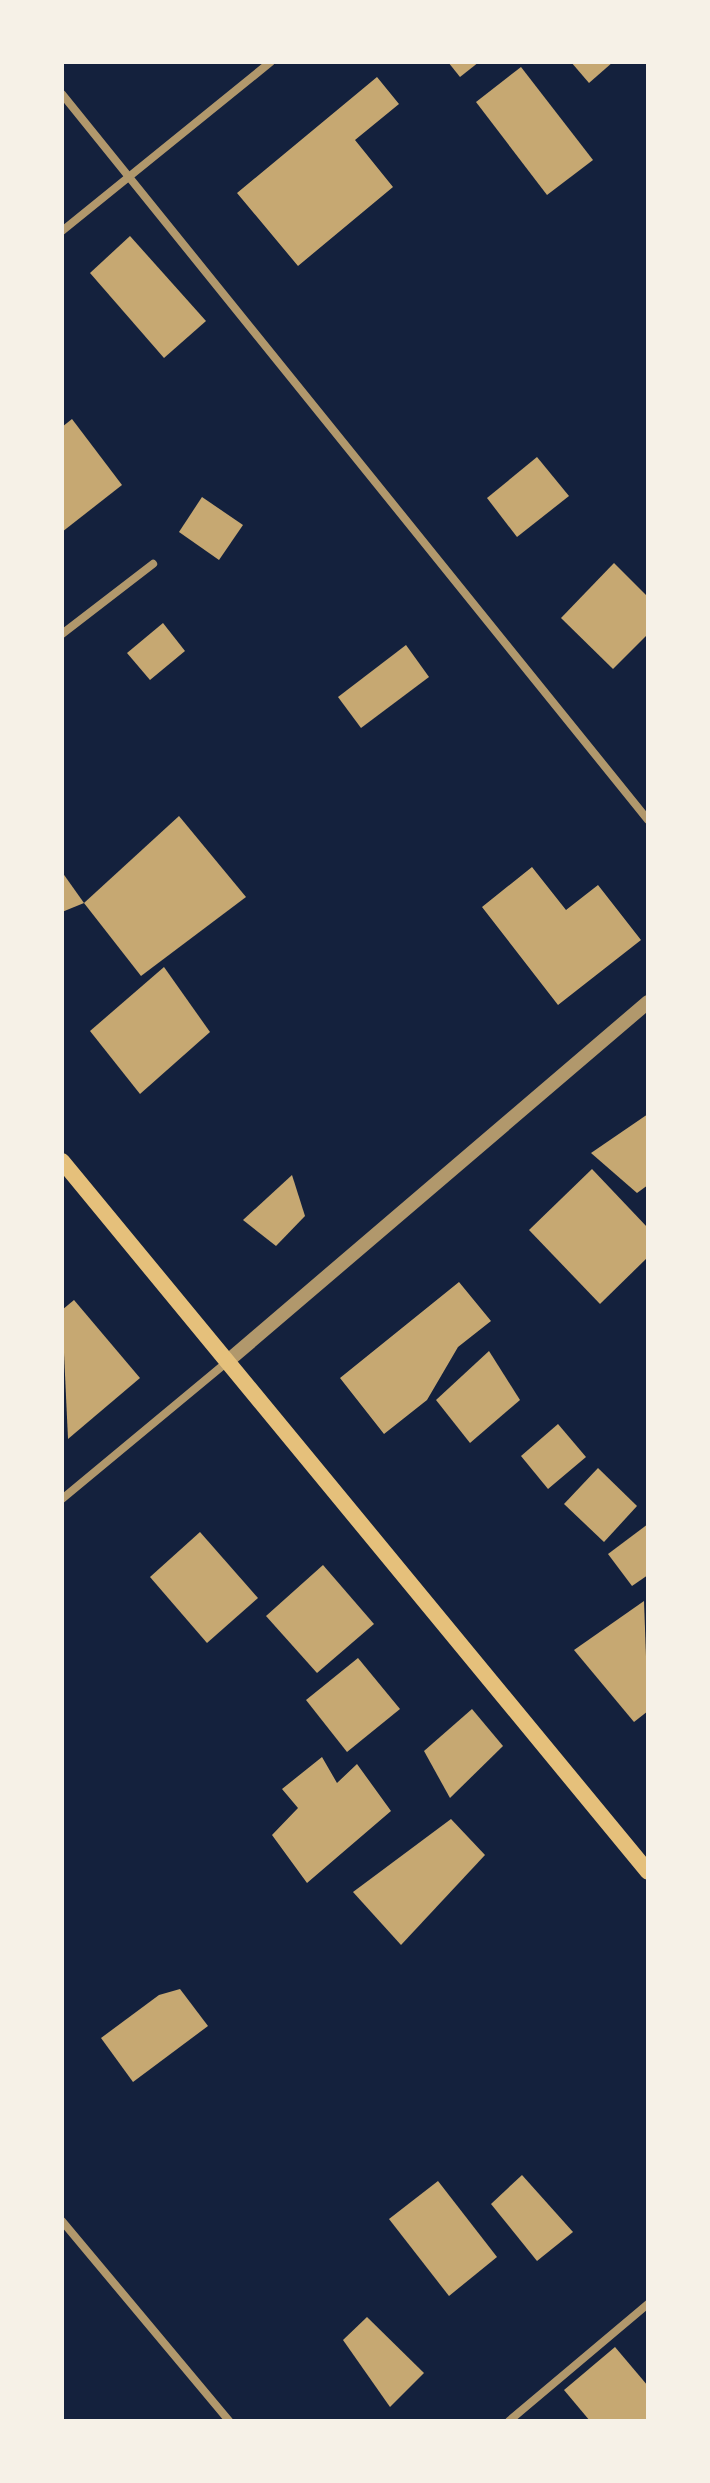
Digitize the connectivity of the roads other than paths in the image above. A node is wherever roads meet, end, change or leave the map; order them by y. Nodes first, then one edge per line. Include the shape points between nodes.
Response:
1 (271, 62) edge
2 (62, 94) edge
3 (130, 174) junction
4 (62, 231) edge
5 (153, 564) dead end
6 (62, 634) edge
7 (648, 820) edge
8 (648, 1002) edge
9 (62, 1161) edge
10 (229, 1360) junction
11 (62, 1499) edge
12 (648, 1872) edge
13 (62, 2221) edge
14 (648, 2304) edge
15 (229, 2421) edge
16 (509, 2421) edge

1 - 3 street
2 - 3 street
3 - 4 street
3 - 7 street
5 - 6 street
8 - 10 street
9 - 10 main road
10 - 11 street
10 - 12 main road
13 - 15 street
14 - 16 street

